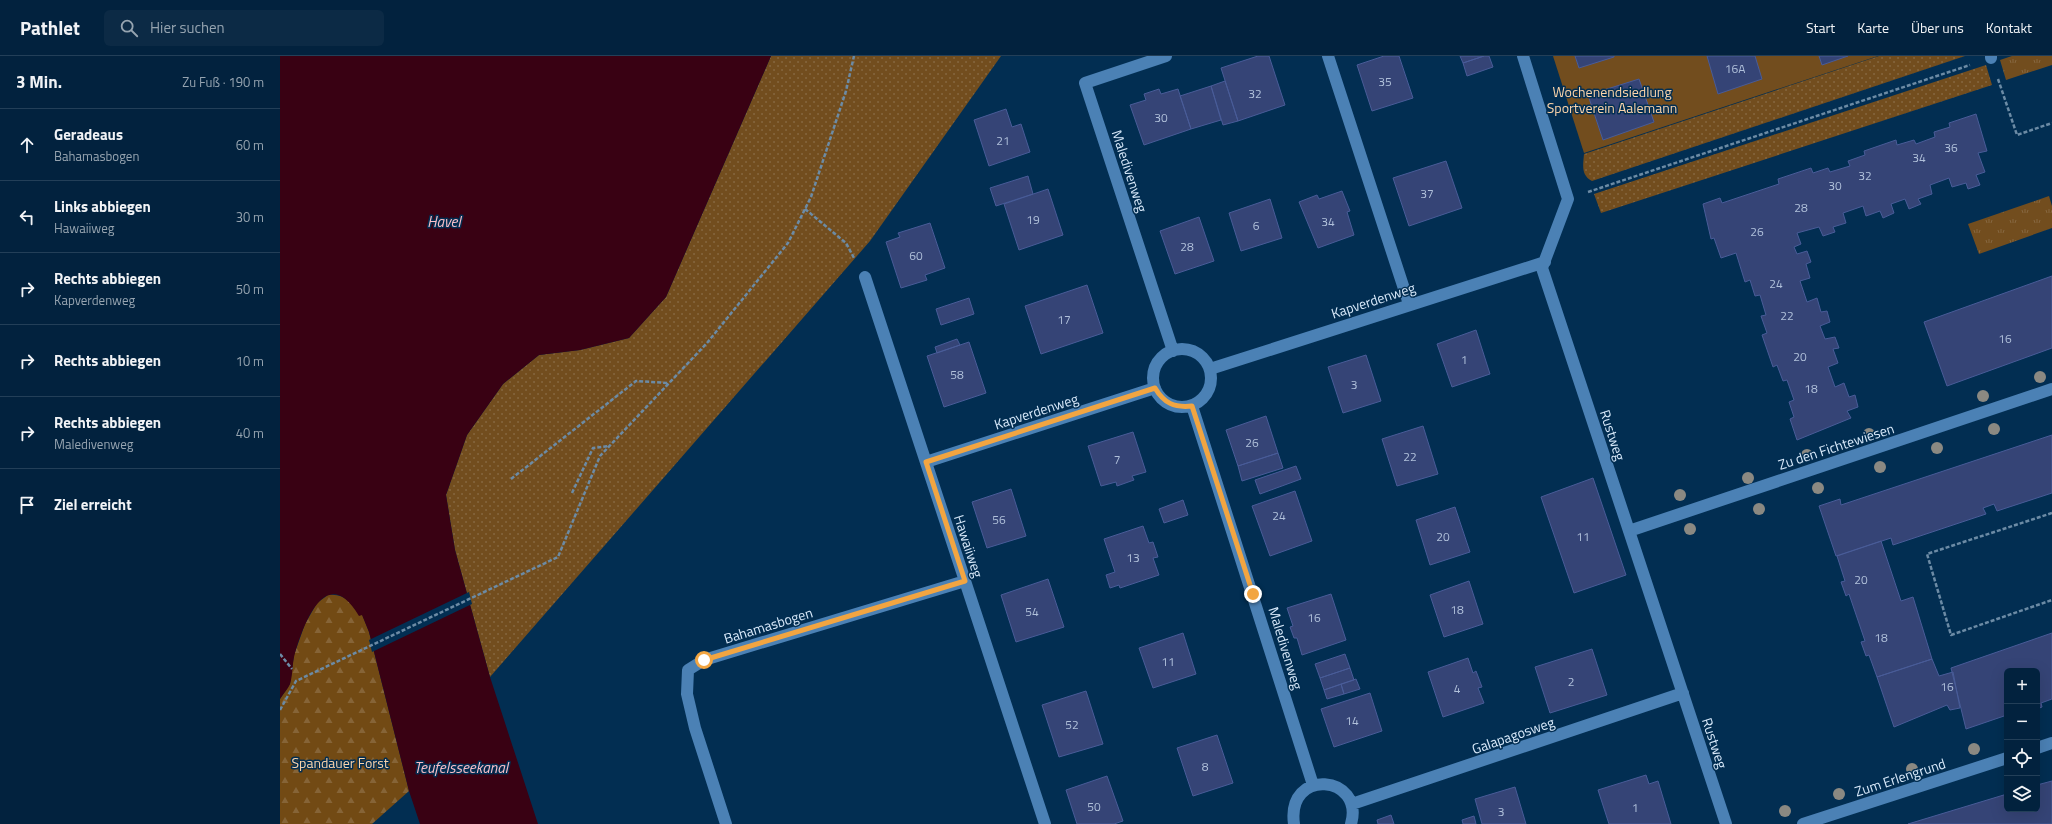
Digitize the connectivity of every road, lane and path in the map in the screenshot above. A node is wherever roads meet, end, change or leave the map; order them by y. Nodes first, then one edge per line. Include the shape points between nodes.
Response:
1 (854, 56) edge
2 (1166, 56) edge
3 (1328, 56) edge
4 (1523, 56) edge
5 (1991, 57) edge
6 (2052, 123) edge
7 (1568, 199) junction
8 (805, 209) junction
9 (1545, 262) junction
10 (865, 277) joint
11 (1409, 304) junction
12 (1173, 351) junction
13 (1210, 369) junction
14 (669, 383) junction
15 (1155, 388) junction
16 (2052, 389) edge
17 (1192, 406) junction
18 (609, 446) junction
19 (926, 462) junction
20 (511, 479) dead end
21 (572, 493) dead end
22 (2052, 513) edge
23 (1629, 531) junction
24 (965, 581) junction
25 (2052, 600) edge
26 (280, 654) edge
27 (292, 669) dead end
28 (1683, 693) junction
29 (280, 710) edge
30 (2052, 743) edge
31 (2040, 747) edge
32 (2004, 759) edge
33 (1313, 785) junction
34 (1352, 804) junction
35 (726, 824) edge
36 (1045, 824) edge
37 (1294, 824) edge
38 (1351, 824) edge
39 (1726, 824) edge
40 (1803, 824) edge

1 - 8 path via 846,91
2 - 12 street, Maledivenweg via 1084,83
3 - 11 street
4 - 7 street
5 - 6 path via 2017,135
5 - 7 path
7 - 9 street, Rustweg
8 - 10 path via 846,243
8 - 14 path via 788,243 707,343
9 - 11 street, Kapverdenweg
9 - 23 street, Rustweg via 1542,268
10 - 19 street, Hawaiiweg
11 - 13 street, Kapverdenweg
12 - 13 street via 1185,349 1196,352
12 - 15 street via 1164,356 1157,365 1153,376
13 - 17 street via 1212,380 1209,391 1202,400
14 - 18 path
14 - 20 path via 636,381
15 - 17 street via 1160,398 1170,404 1180,407
15 - 19 street, Kapverdenweg
16 - 23 street, Zu den Fichtewiesen
17 - 33 street, Maledivenweg
18 - 21 path via 593,448
18 - 29 path via 600,456 558,557 296,681
19 - 24 street, Hawaiiweg
22 - 25 path via 1927,554 1951,635
23 - 28 street, Rustweg
24 - 35 street, Bahamasbogen via 704,660 688,670 687,694 695,728
24 - 36 street, Hawaiiweg
26 - 27 path
28 - 34 street, Galapagosweg
28 - 39 street, Rustweg
30 - 31 street
32 - 40 street, Zum Erlengrund
33 - 34 street via 1325,783 1337,787 1346,794
33 - 37 street via 1295,800 1292,812
34 - 38 street via 1354,816

